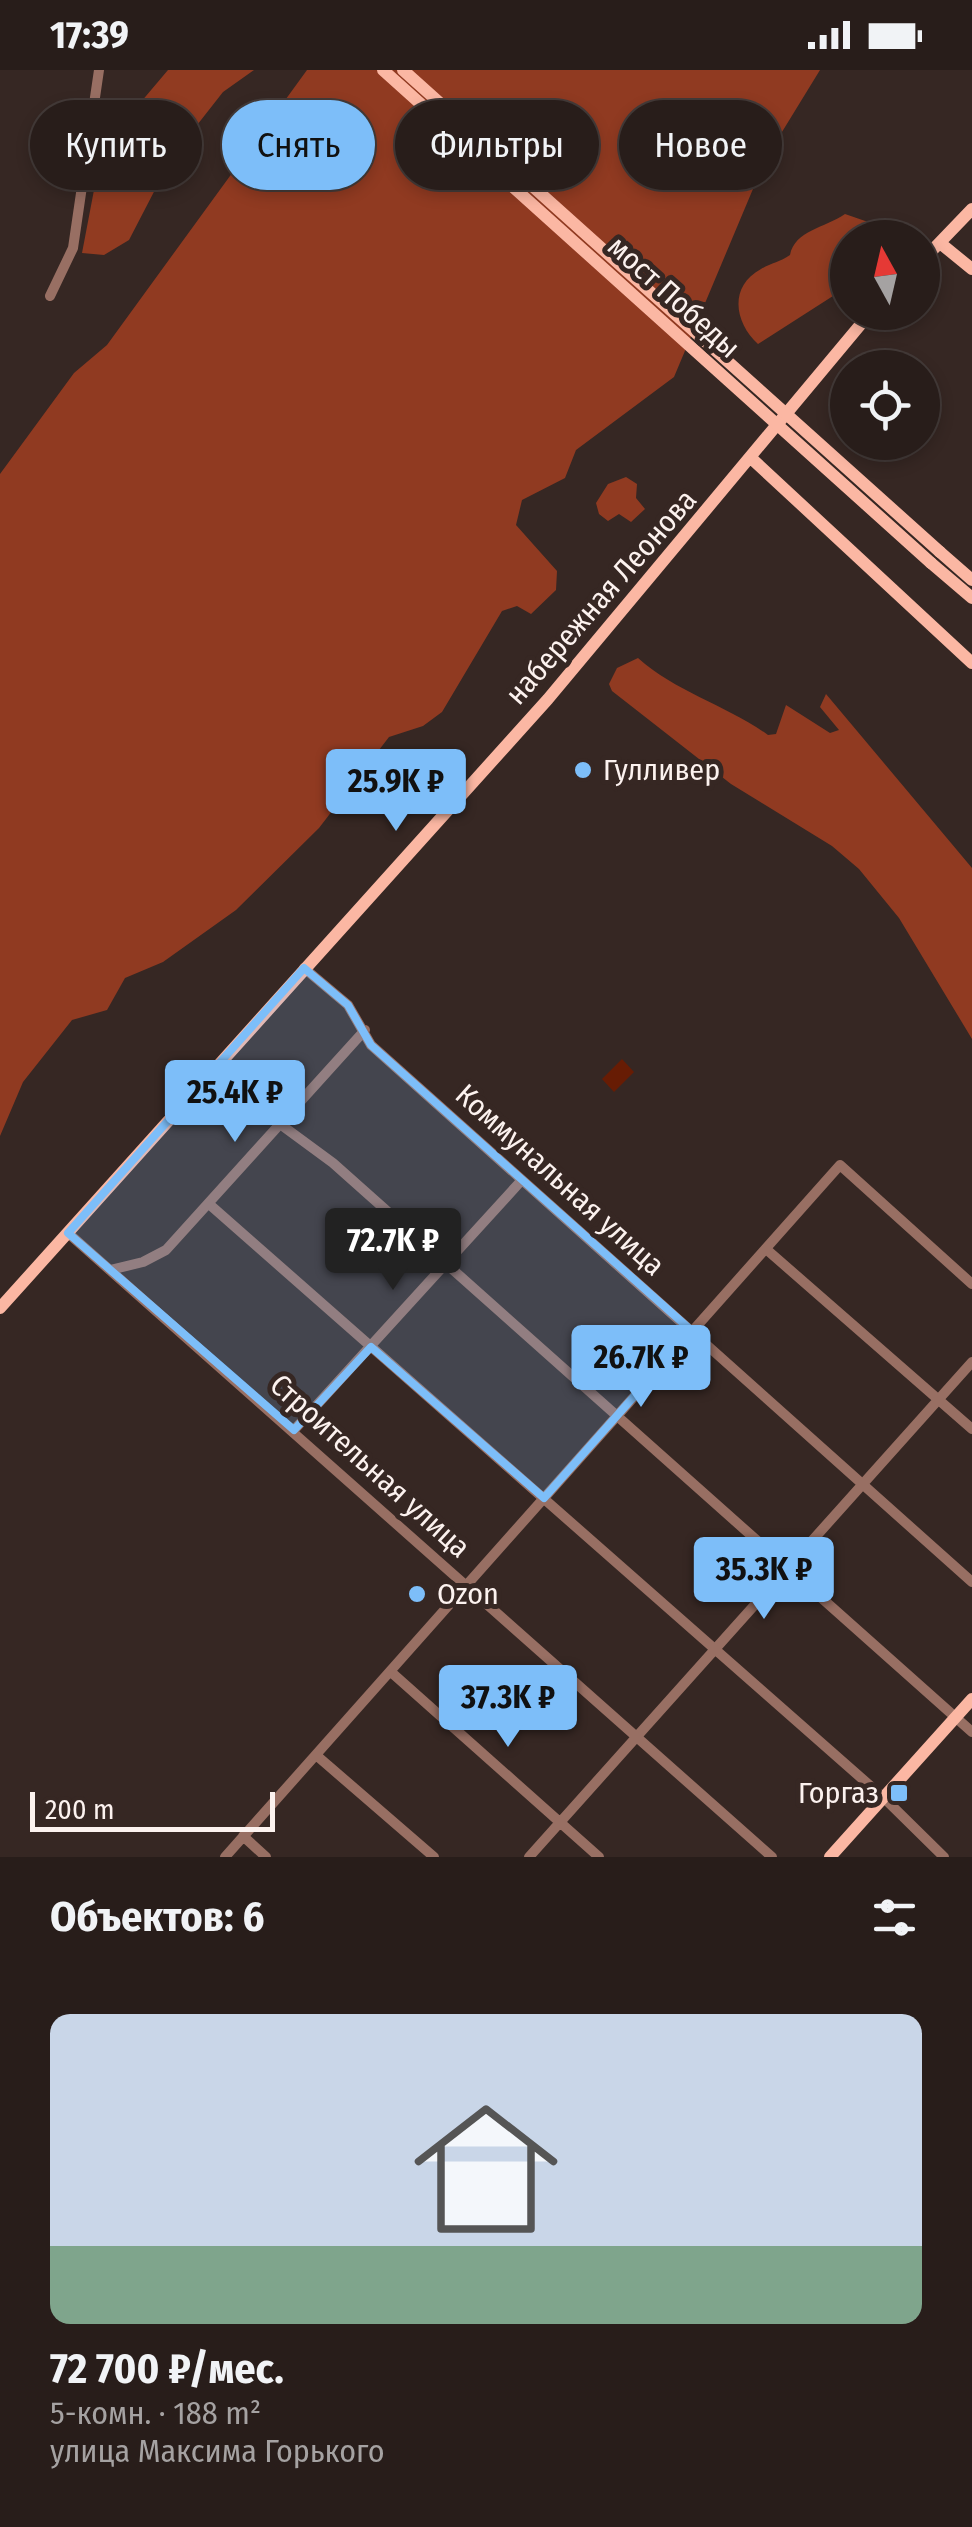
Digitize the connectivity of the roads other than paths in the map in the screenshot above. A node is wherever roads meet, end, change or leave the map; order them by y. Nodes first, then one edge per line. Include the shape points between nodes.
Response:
1 (99, 70) edge
2 (383, 70) edge
3 (404, 70) edge
4 (972, 210) edge
5 (940, 243) joint
6 (972, 269) edge
7 (50, 296) dead end
8 (856, 330) edge
9 (751, 458) junction
10 (935, 558) junction
11 (972, 580) edge
12 (972, 598) edge
13 (972, 663) edge
14 (304, 968) junction
15 (365, 1030) junction
16 (280, 1124) junction
17 (521, 1181) junction
18 (209, 1204) junction
19 (68, 1233) junction
20 (766, 1249) junction
21 (446, 1265) junction
22 (110, 1270) junction
23 (972, 1284) edge
24 (0, 1308) edge
25 (692, 1331) junction
26 (371, 1347) junction
27 (972, 1362) edge
28 (937, 1400) junction
29 (617, 1416) junction
30 (972, 1429) edge
31 (294, 1430) junction
32 (862, 1484) junction
33 (544, 1498) junction
34 (786, 1567) junction
35 (972, 1582) edge
36 (466, 1584) junction
37 (712, 1650) junction
38 (391, 1672) junction
39 (972, 1699) edge
40 (955, 1717) junction
41 (972, 1732) edge
42 (637, 1735) junction
43 (316, 1755) junction
44 (884, 1798) junction
45 (560, 1823) junction
46 (243, 1836) junction
47 (226, 1857) edge
48 (266, 1857) edge
49 (434, 1857) edge
50 (529, 1857) edge
51 (599, 1857) edge
52 (772, 1857) edge
53 (830, 1857) edge
54 (944, 1857) edge

1 - 7 street via 73,248
2 - 10 main road, мост Победы, bridge
3 - 10 main road, bridge
4 - 5 main road
5 - 6 main road
8 - 9 main road, набережная Леонова
9 - 13 main road
9 - 14 main road, набережная Леонова via 560,684
10 - 11 main road
10 - 12 main road
14 - 15 street, Коммунальная улица via 348,1005
14 - 19 main road, набережная Леонова
15 - 16 street
15 - 17 street, Коммунальная улица via 370,1045
16 - 18 street
16 - 21 street
17 - 21 street
17 - 25 street, Коммунальная улица
18 - 22 street via 166,1250
18 - 26 street
19 - 22 street, Строительная улица
19 - 24 main road, набережная Леонова
20 - 23 street via 840,1165
20 - 25 street
20 - 28 street
21 - 26 street
21 - 29 street
22 - 31 street, Строительная улица
25 - 29 street
25 - 32 street, Коммунальная улица
26 - 31 street
26 - 33 street
27 - 28 street
28 - 30 street
28 - 32 street
29 - 33 street
29 - 34 street
31 - 36 street, Строительная улица
32 - 34 street
32 - 35 street, Коммунальная улица
33 - 36 street
33 - 37 street
34 - 37 street
34 - 40 street
36 - 38 street
36 - 42 street, Строительная улица
37 - 42 street
37 - 44 street
38 - 43 street
38 - 45 street
39 - 40 main road
40 - 41 street
40 - 44 main road
42 - 45 street
42 - 52 street, Строительная улица
43 - 46 street
43 - 49 street
44 - 53 main road
44 - 54 street
45 - 50 street
45 - 51 street
46 - 47 street
46 - 48 street

